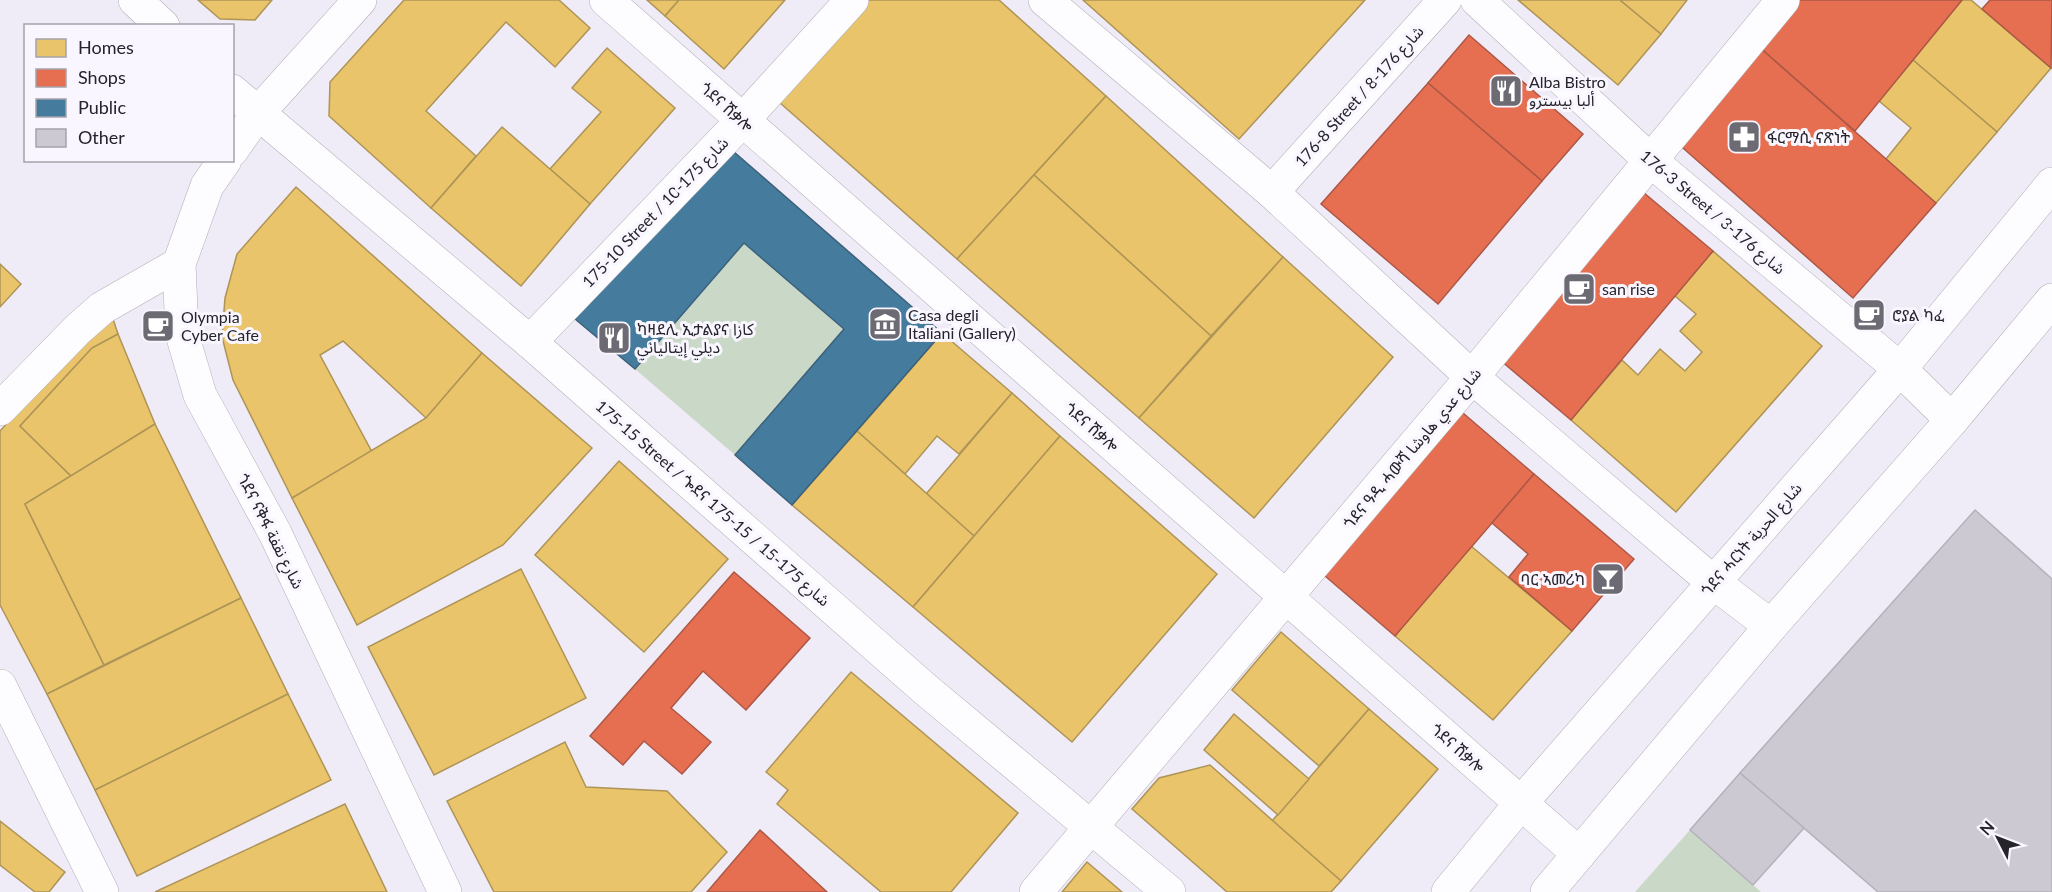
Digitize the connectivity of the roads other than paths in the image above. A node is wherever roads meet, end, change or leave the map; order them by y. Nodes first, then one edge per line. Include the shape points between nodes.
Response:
1 (135, 0) edge
2 (360, 0) edge
3 (606, 0) edge
4 (852, 0) edge
5 (1045, 0) edge
6 (1445, 0) edge
7 (1477, 0) edge
8 (1784, 0) edge
9 (161, 24) edge
10 (234, 93) edge
11 (257, 114) junction
12 (742, 121) junction
13 (234, 147) edge
14 (1650, 160) junction
15 (224, 162) edge
16 (2052, 184) edge
17 (1272, 192) junction
18 (179, 264) junction
19 (2052, 300) edge
20 (530, 342) junction
21 (1900, 369) junction
22 (1472, 377) junction
23 (0, 409) edge
24 (1952, 420) junction
25 (1713, 582) junction
26 (1287, 597) junction
27 (1771, 626) junction
28 (0, 686) edge
29 (1521, 803) junction
30 (1091, 830) junction
31 (1579, 854) junction
32 (102, 892) edge
33 (445, 892) edge
34 (1036, 892) edge
35 (1168, 892) edge
36 (1448, 892) edge
37 (1547, 892) edge

1 - 9 street
2 - 11 street
3 - 12 street, ጎደና ሸቃሎ
4 - 12 street, 175-10 Street / شارع 175-10
5 - 17 street
6 - 17 street, 176-8 Street / شارع 176-8
7 - 14 street, 176-3 Street / شارع 176-3
8 - 14 street, ጎደና ዓዲ ሓውሻ شارع عدي هاوشا
10 - 11 street, 175-15 Street / ጐደና 175-15 / شارع 175-15
11 - 13 street
11 - 20 street, 175-15 Street / ጐደና 175-15 / شارع 175-15
12 - 20 street, 175-10 Street / شارع 175-10
12 - 26 street, ጎደና ሸቃሎ
14 - 21 street, 176-3 Street / شارع 176-3
14 - 22 street, ጎደና ዓዲ ሓውሻ شارع عدي هاوشا
15 - 18 street, ጎደና ናቅፋ شارع نقفة via 207,186
16 - 21 street, ጎደና ሓርነት شارع الحرية
17 - 22 street
18 - 23 street via 102,308
18 - 33 street, ጎደና ናቅፋ شارع نقفة via 182,334 200,395 275,533
19 - 24 street
20 - 30 street, 175-15 Street / ጐደና 175-15 / شارع 175-15
21 - 24 street, 176-3 Street / شارع 176-3
21 - 25 street, ጎደና ሓርነት شارع الحرية
22 - 25 street
22 - 26 street, ጎደና ዓዲ ሓውሻ شارع عدي هاوشا
24 - 27 street
25 - 27 street
25 - 29 street, ጎደና ሓርነት شارع الحرية
26 - 29 street, ጎደና ሸቃሎ
26 - 30 street, ጎደና ዓዲ ሓውሻ شارع عدي هاوشا
27 - 31 street
28 - 32 street
29 - 31 street, ጎደና ሸቃሎ
29 - 36 street, ጎደና ሓርነት شارع الحرية
30 - 34 street, ጎደና ዓዲ ሓውሻ شارع عدي هاوشا
30 - 35 street, 175-15 Street / ጐደና 175-15 / شارع 175-15
31 - 37 street

